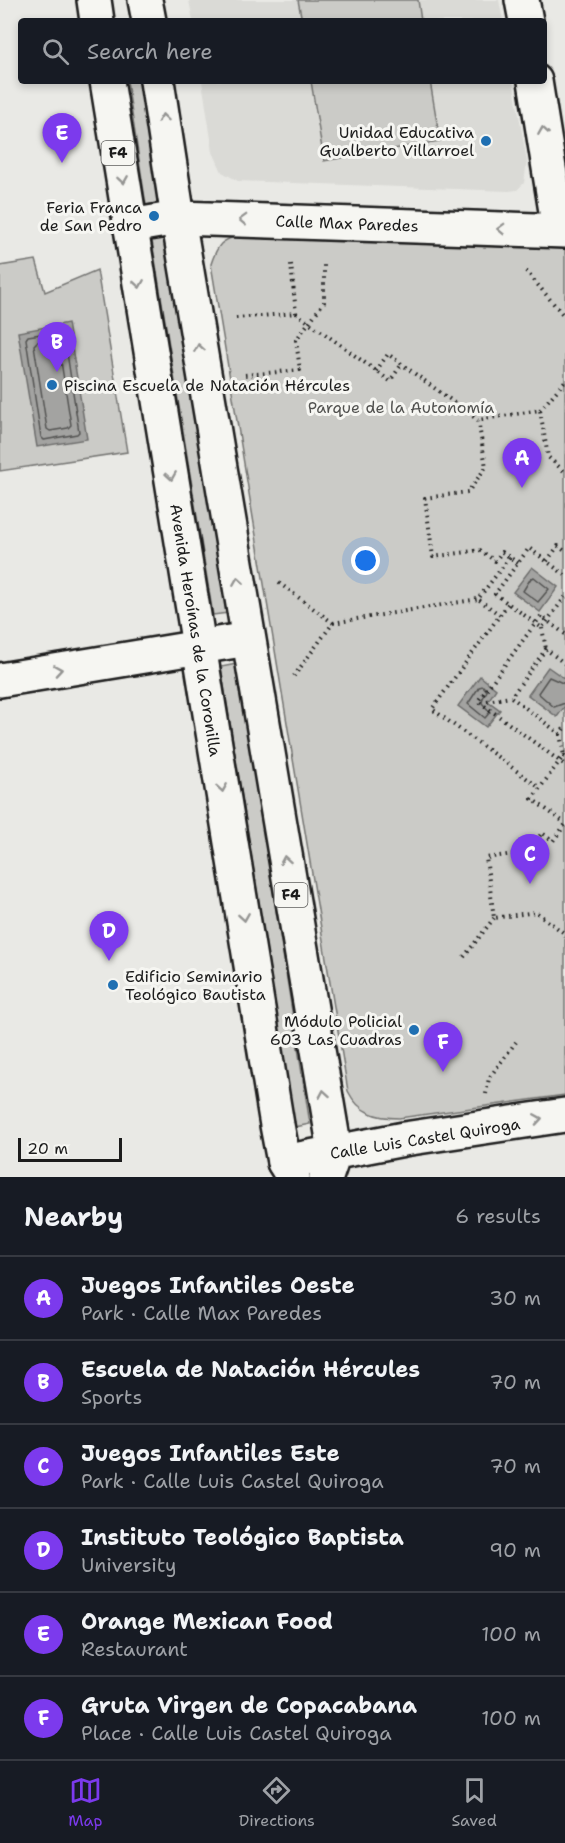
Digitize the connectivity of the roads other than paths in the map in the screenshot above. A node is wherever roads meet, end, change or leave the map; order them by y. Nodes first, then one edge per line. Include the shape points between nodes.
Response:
1 (94, 0) edge
2 (146, 0) edge
3 (522, 0) edge
4 (97, 18) edge
5 (149, 18) edge
6 (525, 18) edge
7 (107, 84) edge
8 (157, 84) edge
9 (536, 84) edge
10 (177, 218) junction
11 (130, 226) junction
12 (562, 231) edge
13 (248, 639) junction
14 (198, 647) junction
15 (0, 680) edge
16 (565, 1115) edge
17 (335, 1168) edge
18 (288, 1169) edge

1 - 4 main road
2 - 5 main road
3 - 6 main road
7 -> 11 main road, Avenida Heroínas de la Coronilla / F4
10 -> 8 main road, F4
12 -> 9 main road
10 - 11 main road, Calle Max Paredes
12 -> 10 main road, Calle Max Paredes
13 -> 10 main road, F4
11 -> 14 main road, Avenida Heroínas de la Coronilla / F4
13 - 14 main road
17 -> 13 main road, F4
15 -> 14 main road
14 -> 18 main road, Avenida Heroínas de la Coronilla / F4
17 -> 16 main road, Calle Luis Castel Quiroga via 404,1139
17 - 18 main road, Calle Luis Castel Quiroga

